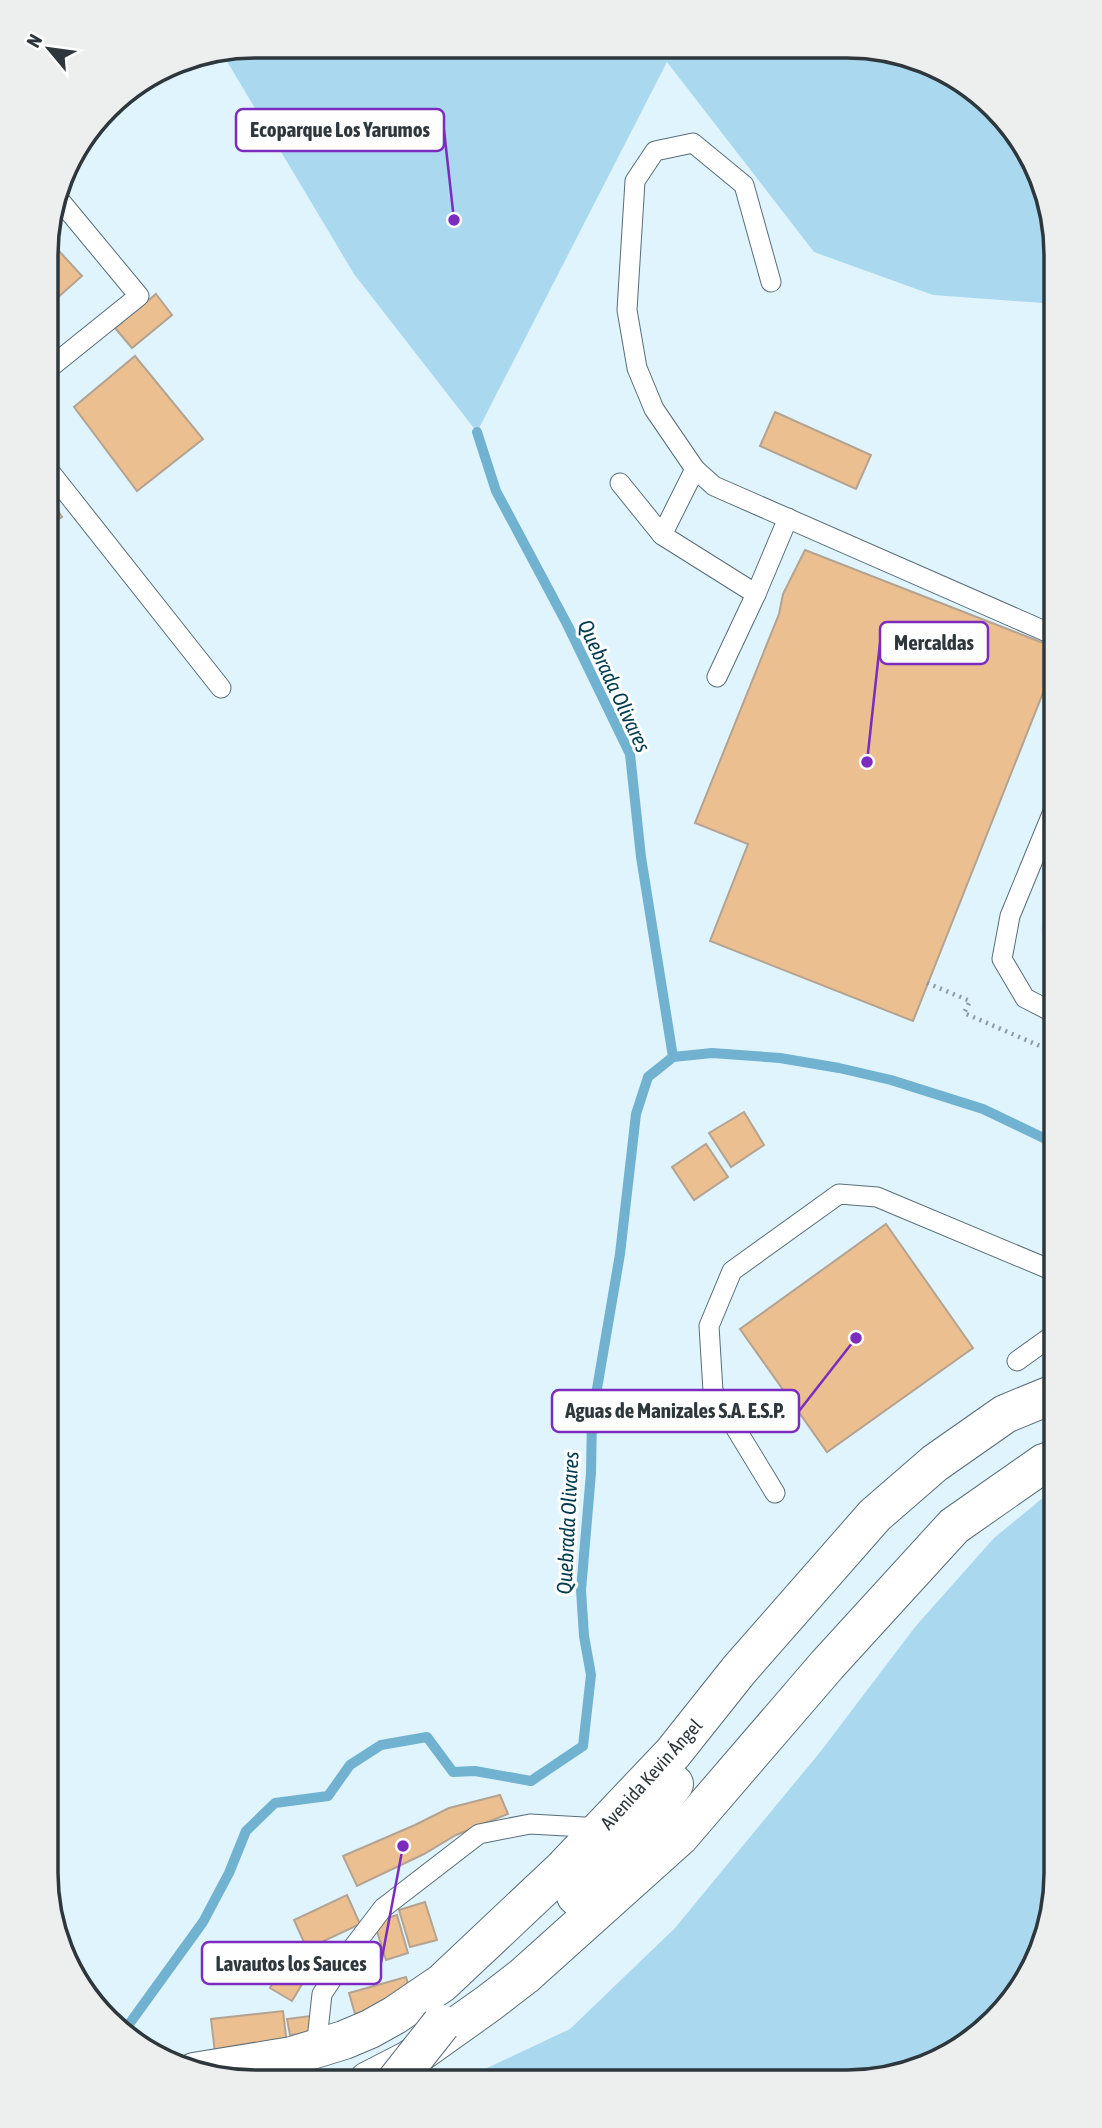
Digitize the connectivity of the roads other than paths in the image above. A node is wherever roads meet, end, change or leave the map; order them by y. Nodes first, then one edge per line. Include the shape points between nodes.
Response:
1 (64, 205) edge
2 (771, 282) dead end
3 (58, 361) edge
4 (695, 469) junction
5 (58, 482) edge
6 (620, 482) dead end
7 (788, 518) junction
8 (662, 535) junction
9 (756, 594) junction
10 (1044, 631) edge
11 (718, 677) dead end
12 (221, 688) dead end
13 (1044, 833) edge
14 (1044, 1008) edge
15 (1044, 1267) edge
16 (1044, 1342) edge
17 (1017, 1361) dead end
18 (1044, 1398) edge
19 (1044, 1463) edge
20 (775, 1493) dead end
21 (817, 1582) junction
22 (603, 1828) junction
23 (434, 2036) junction
24 (316, 2049) junction
25 (222, 2068) edge
26 (391, 2070) edge
27 (405, 2070) edge

1 - 3 lane via 139,296
2 - 4 lane via 744,185 693,143 655,150 635,181 627,310 637,368 654,409
4 - 7 lane via 714,486
4 - 8 lane
5 - 12 lane
6 - 8 lane
7 - 9 lane
7 - 10 lane
8 - 9 lane
9 - 11 lane
13 - 14 lane via 1010,916 1002,959 1025,998
15 - 20 lane via 877,1197 839,1194 732,1271 709,1326 713,1391
16 - 17 lane
18 - 21 main road, Avenida Kevin Ángel via 1004,1414 935,1463 875,1515
19 - 23 main road via 954,1526 680,1836 524,1976
21 - 22 main road, Avenida Kevin Ángel via 673,1753
21 - 23 main road via 626,1847 458,2002
22 - 24 main road, Avenida Kevin Ángel via 442,1983 370,2029
22 - 24 lane via 530,1824 480,1834 383,1908 322,1994
23 - 26 main road
23 - 27 main road, bridge
24 - 25 main road, Avenida Kevin Ángel

